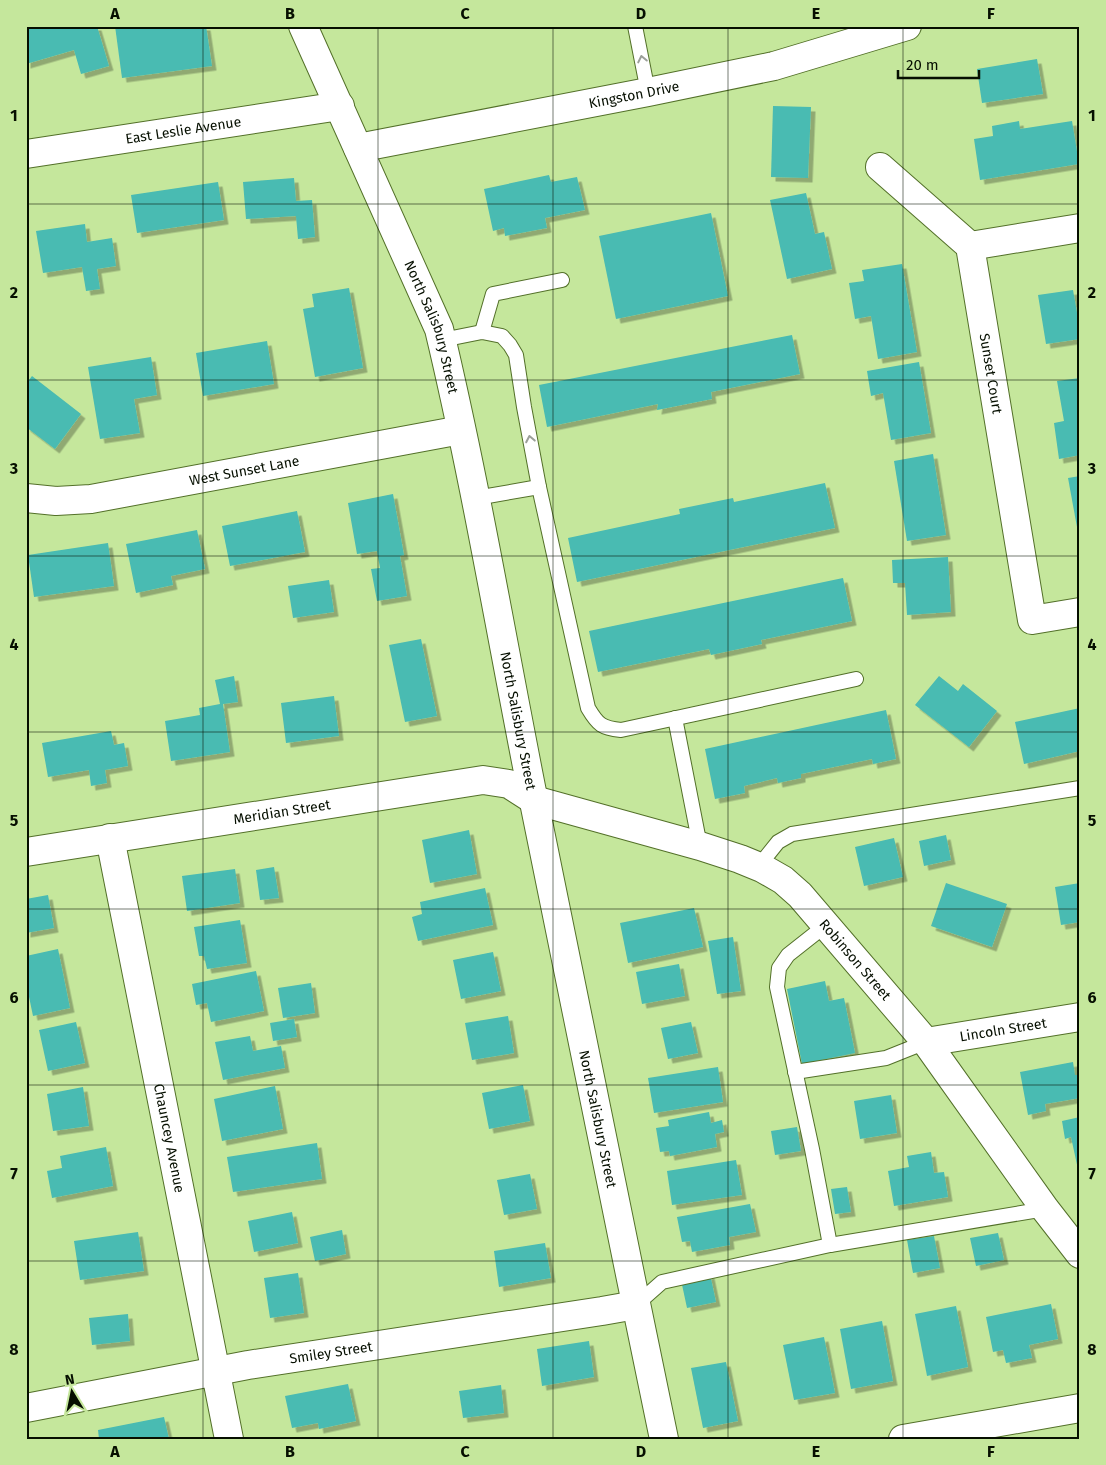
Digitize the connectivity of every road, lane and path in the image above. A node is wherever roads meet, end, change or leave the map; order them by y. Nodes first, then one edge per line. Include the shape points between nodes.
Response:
1 (304, 26) edge
2 (635, 26) edge
3 (907, 26) edge
4 (648, 92) junction
5 (340, 106) junction
6 (358, 148) junction
7 (26, 154) edge
8 (880, 166) dead end
9 (1080, 228) edge
10 (970, 246) junction
11 (562, 280) dead end
12 (482, 332) junction
13 (442, 340) junction
14 (461, 430) junction
15 (539, 487) junction
16 (26, 498) edge
17 (476, 498) junction
18 (1080, 612) edge
19 (856, 679) dead end
20 (675, 718) junction
21 (1080, 788) edge
22 (534, 800) junction
23 (110, 838) junction
24 (700, 846) junction
25 (26, 852) edge
26 (758, 866) junction
27 (826, 925) junction
28 (1080, 1017) edge
29 (926, 1042) junction
30 (795, 1072) junction
31 (1045, 1209) junction
32 (830, 1245) junction
33 (1080, 1254) edge
34 (636, 1304) junction
35 (215, 1371) junction
36 (26, 1408) edge
37 (1080, 1408) edge
38 (229, 1439) edge
39 (664, 1439) edge
40 (903, 1439) edge

1 - 5 street, North Salisbury Street
4 -> 2 lane
3 - 4 street, Kingston Drive via 774,66
4 - 6 street, Kingston Drive
5 - 6 street, North Salisbury Street
5 - 7 street, East Leslie Avenue
6 - 13 street, North Salisbury Street
8 - 10 street
9 - 10 street
10 - 18 street, Sunset Court via 1032,620
11 - 12 lane via 493,294
12 - 13 lane
15 -> 12 lane via 516,355 502,336
13 - 14 street, North Salisbury Street
14 - 16 street, West Sunset Lane via 92,499 56,501
14 - 17 street, North Salisbury Street
15 - 17 lane
15 - 20 lane via 588,708 594,720 606,728 621,730
17 - 22 street, North Salisbury Street
19 - 20 lane
20 - 24 lane
21 - 26 lane via 792,834 778,842
22 - 23 street, Meridian Street via 509,784 483,780
22 - 24 street, Robinson Street
22 - 34 street, North Salisbury Street
23 - 25 street, Meridian Street
23 - 35 street, Chauncey Avenue
24 - 26 street, Robinson Street
26 - 27 street, Robinson Street via 783,880
27 - 29 street, Robinson Street
27 - 30 lane via 788,955 779,968 777,987
28 - 29 street, Lincoln Street
29 - 30 lane via 886,1058
29 - 31 street, Robinson Street
30 - 32 lane
31 - 32 lane
31 - 33 street, Robinson Street
32 - 34 lane via 662,1282
34 - 35 street, Smiley Street
34 - 39 street, North Salisbury Street
35 - 36 street, Smiley Street
35 - 38 street, Chauncey Avenue
37 - 40 street

